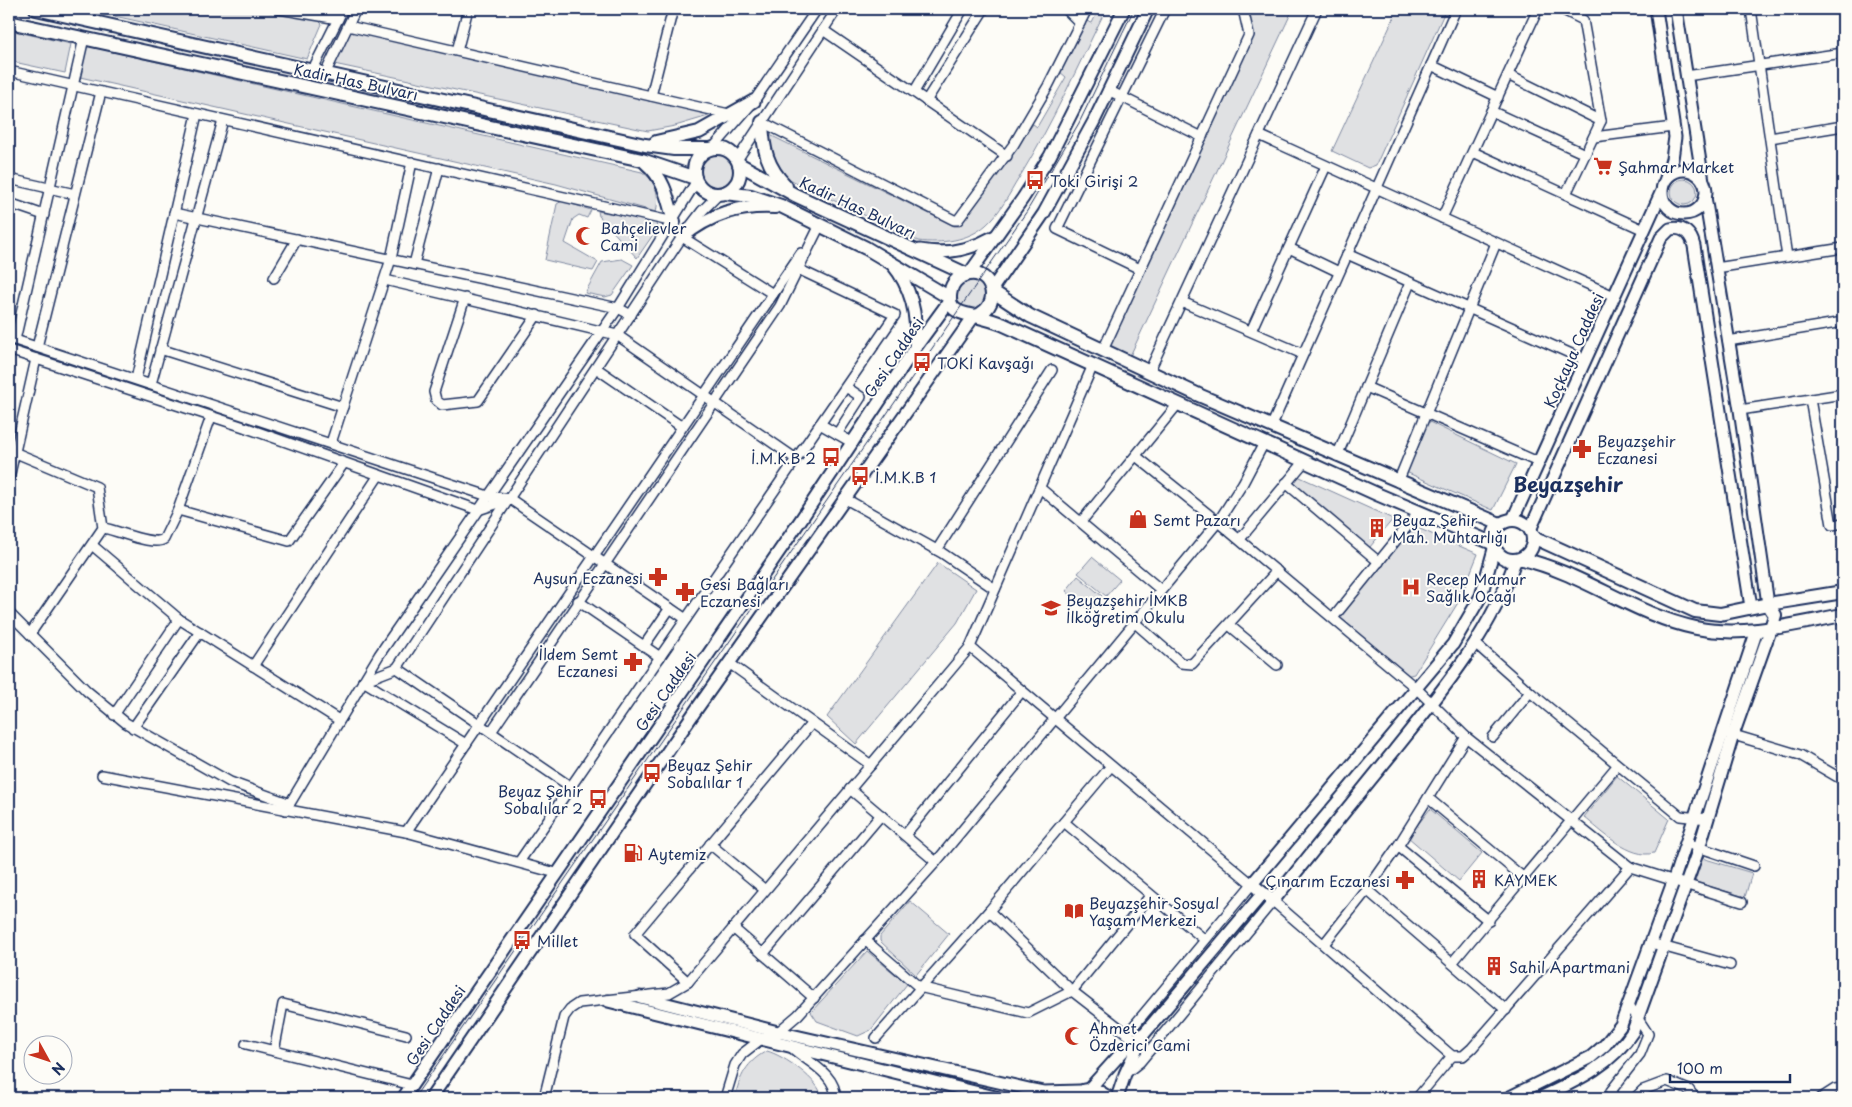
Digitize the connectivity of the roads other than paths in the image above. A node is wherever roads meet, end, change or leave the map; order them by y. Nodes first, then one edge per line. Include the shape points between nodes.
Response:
1 (36, 9) edge
2 (279, 9) edge
3 (343, 9) edge
4 (356, 9) edge
5 (468, 9) edge
6 (673, 9) edge
7 (817, 9) edge
8 (837, 9) edge
9 (963, 9) edge
10 (984, 9) edge
11 (1066, 9) edge
12 (1087, 9) edge
13 (1124, 9) edge
14 (1148, 9) edge
15 (1165, 9) edge
16 (1243, 9) edge
17 (1317, 9) edge
18 (1456, 9) edge
19 (1538, 9) edge
20 (1561, 9) edge
21 (1656, 9) edge
22 (1676, 9) edge
23 (1751, 9) edge
24 (324, 13) edge
25 (338, 19) junction
26 (9, 22) edge
27 (1080, 23) junction
28 (348, 26) junction
29 (823, 30) junction
30 (84, 38) junction
31 (457, 51) junction
32 (1843, 52) edge
33 (1760, 65) junction
34 (1431, 66) junction
35 (9, 71) edge
36 (318, 72) junction
37 (1508, 75) junction
38 (1686, 76) junction
39 (74, 86) junction
40 (1108, 90) junction
41 (101, 92) junction
42 (914, 92) junction
43 (651, 96) junction
44 (1122, 97) junction
45 (1498, 97) junction
46 (926, 101) junction
47 (754, 102) junction
48 (1491, 111) junction
49 (197, 114) junction
50 (733, 115) junction
51 (223, 120) junction
52 (1601, 121) junction
53 (762, 122) junction
54 (1843, 126) edge
55 (1673, 127) junction
56 (1259, 135) junction
57 (1202, 136) junction
58 (1594, 137) junction
59 (1770, 138) junction
60 (635, 142) junction
61 (710, 149) junction
62 (1473, 152) junction
63 (1585, 154) junction
64 (1006, 156) junction
65 (642, 160) junction
66 (412, 162) junction
67 (738, 162) junction
68 (1326, 166) junction
69 (439, 168) junction
70 (1666, 178) junction
71 (9, 179) edge
72 (695, 180) junction
73 (1703, 181) junction
74 (50, 188) junction
75 (1376, 188) junction
76 (1661, 193) junction
77 (75, 194) junction
78 (722, 194) junction
79 (1566, 194) junction
80 (795, 195) junction
81 (1705, 197) junction
82 (9, 203) edge
83 (786, 208) junction
84 (174, 213) junction
85 (1680, 214) junction
86 (44, 215) junction
87 (196, 218) junction
88 (1442, 218) junction
89 (674, 222) junction
90 (820, 225) junction
91 (1674, 228) junction
92 (1644, 230) junction
93 (995, 236) junction
94 (682, 237) junction
95 (298, 239) junction
96 (1496, 243) junction
97 (904, 247) junction
98 (1288, 248) junction
99 (1843, 248) edge
100 (1347, 254) junction
101 (1787, 257) junction
102 (391, 259) junction
103 (889, 260) junction
104 (414, 264) junction
105 (1716, 268) junction
106 (798, 269) junction
107 (1140, 270) junction
108 (1339, 272) junction
109 (967, 274) junction
110 (274, 278) dead end
111 (384, 280) junction
112 (1410, 282) junction
113 (992, 290) junction
114 (774, 294) junction
115 (1614, 296) junction
116 (465, 298) junction
117 (950, 299) junction
118 (1182, 302) junction
119 (618, 308) junction
120 (1469, 309) junction
121 (537, 315) junction
122 (631, 315) junction
123 (975, 316) junction
124 (1843, 322) edge
125 (602, 330) junction
126 (1251, 331) junction
127 (617, 335) junction
128 (12, 339) edge
129 (1728, 341) junction
130 (37, 347) junction
131 (915, 348) junction
132 (160, 349) junction
133 (9, 350) edge
134 (1103, 350) junction
135 (1303, 354) junction
136 (36, 359) junction
137 (1584, 360) junction
138 (1093, 365) junction
139 (596, 368) junction
140 (1052, 370) dead end
141 (1149, 372) junction
142 (136, 379) junction
143 (150, 384) junction
144 (846, 386) junction
145 (1366, 387) junction
146 (1843, 394) edge
147 (704, 395) junction
148 (1810, 399) junction
149 (714, 402) junction
150 (1178, 404) junction
151 (343, 406) junction
152 (1740, 410) junction
153 (1426, 413) junction
154 (211, 417) junction
155 (820, 424) junction
156 (682, 427) junction
157 (1271, 427) junction
158 (836, 434) junction
159 (331, 443) junction
160 (1264, 443) junction
161 (853, 444) junction
162 (12, 451) edge
163 (1136, 456) junction
164 (1337, 456) junction
165 (796, 459) junction
166 (1304, 461) junction
167 (1538, 462) junction
168 (344, 463) junction
169 (379, 475) junction
170 (9, 478) edge
171 (1398, 482) junction
172 (1286, 483) junction
173 (1040, 488) junction
174 (488, 496) junction
175 (844, 498) junction
176 (510, 499) junction
177 (178, 510) junction
178 (478, 510) junction
179 (1419, 512) junction
180 (1513, 520) junction
181 (1082, 522) junction
182 (1218, 522) junction
183 (1843, 523) edge
184 (1500, 524) junction
185 (103, 528) junction
186 (1532, 533) junction
187 (1240, 539) junction
188 (92, 545) junction
189 (1493, 546) junction
190 (937, 550) junction
191 (593, 556) junction
192 (1518, 560) junction
193 (1379, 562) junction
194 (604, 563) junction
195 (1278, 571) junction
196 (995, 589) junction
197 (1161, 590) junction
198 (1843, 592) edge
199 (578, 602) junction
200 (1768, 604) junction
201 (1751, 607) junction
202 (670, 608) junction
203 (9, 613) edge
204 (1843, 615) edge
205 (1333, 618) junction
206 (179, 619) junction
207 (686, 619) junction
208 (1134, 622) junction
209 (1229, 625) junction
210 (1771, 628) junction
211 (1757, 630) junction
212 (1462, 631) junction
213 (200, 632) junction
214 (30, 634) junction
215 (1476, 644) junction
216 (644, 646) junction
217 (970, 647) junction
218 (660, 658) junction
219 (728, 663) junction
220 (1277, 665) dead end
221 (253, 666) junction
222 (397, 668) junction
223 (363, 681) junction
224 (1417, 689) junction
225 (1022, 691) junction
226 (1530, 692) junction
227 (1432, 702) junction
228 (114, 715) junction
229 (1055, 718) junction
230 (339, 720) junction
231 (812, 722) junction
232 (479, 724) junction
233 (133, 728) junction
234 (491, 732) junction
235 (1728, 733) junction
236 (1466, 737) junction
237 (1493, 737) dead end
238 (466, 744) junction
239 (871, 764) junction
240 (1111, 766) junction
241 (1618, 766) junction
242 (102, 775) dead end
243 (1843, 780) edge
244 (571, 787) junction
245 (850, 789) junction
246 (1428, 798) junction
247 (287, 807) junction
248 (881, 815) junction
249 (1692, 818) junction
250 (1708, 819) junction
251 (1064, 822) junction
252 (1572, 822) junction
253 (406, 832) junction
254 (904, 835) junction
255 (1686, 843) junction
256 (710, 844) junction
257 (1398, 846) junction
258 (1699, 848) junction
259 (519, 862) junction
260 (936, 862) junction
261 (1754, 866) dead end
262 (1630, 867) junction
263 (556, 873) junction
264 (1525, 879) junction
265 (1673, 882) junction
266 (1252, 884) junction
267 (1684, 886) junction
268 (765, 890) junction
269 (1367, 890) junction
270 (1263, 893) junction
271 (1150, 896) junction
272 (1273, 901) junction
273 (1742, 902) dead end
274 (989, 911) junction
275 (1489, 921) junction
276 (733, 928) junction
277 (865, 940) junction
278 (1205, 940) junction
279 (1324, 944) junction
280 (1656, 945) junction
281 (763, 954) junction
282 (1452, 963) junction
283 (1730, 965) dead end
284 (688, 982) junction
285 (919, 987) junction
286 (1072, 991) junction
287 (640, 997) junction
288 (814, 998) junction
289 (608, 1001) junction
290 (1629, 1005) junction
291 (1506, 1010) junction
292 (1638, 1019) junction
293 (778, 1032) junction
294 (406, 1035) dead end
295 (1135, 1036) junction
296 (876, 1038) dead end
297 (760, 1040) junction
298 (246, 1044) dead end
299 (792, 1048) junction
300 (274, 1051) junction
301 (1452, 1056) junction
302 (1125, 1074) junction
303 (412, 1085) junction
304 (1843, 1088) edge
305 (1082, 1093) edge
306 (1825, 1097) edge
307 (403, 1098) edge
308 (431, 1098) edge
309 (544, 1098) edge
310 (725, 1098) edge
311 (835, 1098) edge
312 (999, 1098) edge
313 (1110, 1098) edge
314 (1117, 1098) edge
315 (1417, 1098) edge
316 (1508, 1098) edge
317 (1540, 1098) edge
318 (1610, 1098) edge
319 (1635, 1098) edge
320 (1695, 1098) edge

1 - 36 highway, Kadir Has Bulvarı
2 - 24 street
3 - 25 street
4 - 28 street
5 - 31 street
6 - 43 street
7 - 47 street
8 - 29 street
9 - 42 street
10 - 46 street
11 - 27 street
12 - 27 street
13 - 93 main road via 1050,156
14 - 40 main road
15 - 44 street
16 - 57 street via 1248,35
17 - 56 street
18 - 34 street
19 - 37 street
20 - 52 street via 1583,20
21 - 55 main road
22 - 38 main road
23 - 33 street
24 - 25 street
25 - 36 street
26 - 30 highway, Kadir Has Bulvarı
27 - 64 street via 1048,86
28 - 31 street
28 - 36 street
29 - 42 street
29 - 53 street
30 - 39 street
30 - 65 highway, Kadir Has Bulvarı
31 - 43 street
32 - 33 street
33 - 38 street
33 - 59 street
34 - 45 street
34 - 75 street
35 - 39 street
36 - 60 highway, Kadir Has Bulvarı
37 - 45 street
37 - 52 street
38 - 73 main road
39 - 41 street
39 - 74 street
40 - 44 street
40 - 113 main road via 1044,213
41 - 49 street
41 - 77 street
42 - 46 street
43 - 50 street
44 - 57 street
44 - 107 street via 1057,229
45 - 48 street
46 - 64 street
47 - 50 highway
47 - 61 street
48 - 62 street
48 - 63 street
49 - 51 street
49 - 84 street
50 - 60 highway via 689,136 658,142
51 - 66 street
51 - 87 street
52 - 58 street
53 - 64 street via 954,220 958,220
53 - 67 street
53 - 80 highway via 770,167
54 - 59 street
55 - 58 street
55 - 70 main road via 1674,148
56 - 68 street
56 - 118 street
57 - 107 street
58 - 63 street
59 - 101 street
60 - 61 highway, Kadir Has Bulvarı
61 - 67 highway via 730,151
61 - 72 highway via 696,161
62 - 79 street
62 - 88 street
63 - 79 street
65 - 72 highway, Kadir Has Bulvarı
65 - 89 highway via 660,179
66 - 69 street
66 - 102 street
67 - 78 highway via 738,182
67 - 80 highway, Kadir Has Bulvarı
68 - 75 street
68 - 98 street
69 - 89 street
69 - 104 street
70 - 73 main road via 1685,170
70 - 76 main road
71 - 74 street
72 - 78 highway via 708,193
72 - 89 street
73 - 81 main road
74 - 77 street
74 - 86 street
75 - 88 street
75 - 100 street
76 - 85 main road via 1667,208
76 - 92 main road, Koçkaya Caddesi
77 - 130 street
78 - 83 highway via 751,196
78 - 94 street via 702,211
79 - 92 street
80 - 97 highway, Kadir Has Bulvarı
81 - 85 main road via 1697,210
81 - 105 main road
82 - 86 street
83 - 90 highway
83 - 94 highway via 727,211 702,222
84 - 87 street
84 - 142 street
85 - 91 main road
86 - 128 street
87 - 95 street
87 - 132 street
88 - 96 street
89 - 119 street
90 - 103 highway
90 - 106 street
90 - 114 street
91 - 186 main road via 1661,238
91 - 201 main road via 1686,232 1694,246
92 - 115 main road, Koçkaya Caddesi
93 - 97 main road via 976,246 950,252
93 - 109 main road
94 - 114 street
94 - 122 street
95 - 102 street
95 - 110 street
96 - 115 street
96 - 120 street
97 - 109 highway, Kadir Has Bulvarı
98 - 108 street
98 - 126 street
99 - 101 street
100 - 108 street
100 - 112 street
101 - 105 street
102 - 104 street
102 - 111 street
103 - 117 highway
103 - 131 main road via 913,304
104 - 119 street
105 - 129 main road
106 - 144 street via 895,315
106 - 149 street via 780,306
107 - 134 street
108 - 135 street
109 - 113 highway via 981,276
109 - 117 highway via 954,282
111 - 116 street
111 - 151 street
112 - 120 street
112 - 145 street
113 - 123 highway via 988,308
113 - 134 highway via 1030,316
114 - 147 street
115 - 137 main road, Koçkaya Caddesi
116 - 121 street
116 - 121 street via 434,392 442,405 478,401
117 - 123 highway via 958,312
117 - 131 main road, Gesi Caddesi
118 - 126 street
118 - 141 street
119 - 122 street
119 - 125 street
120 - 137 street
120 - 153 street
121 - 125 street
122 - 127 street
123 - 138 highway via 1002,324
123 - 175 main road
124 - 129 street
125 - 127 street
125 - 174 street
126 - 135 street
127 - 139 street
127 - 147 street
128 - 130 street
129 - 152 main road
130 - 142 street
131 - 161 main road, Gesi Caddesi
132 - 143 street
132 - 151 street
133 - 136 street
134 - 141 highway
135 - 157 street
136 - 154 street
136 - 162 street
137 - 167 main road, Koçkaya Caddesi
138 - 150 highway
138 - 173 street
139 - 156 street
139 - 176 street
140 - 190 street
141 - 157 highway
142 - 143 street
143 - 159 street
144 - 155 street
144 - 158 street via 862,397
145 - 153 street
145 - 164 street
146 - 148 street
147 - 149 street
147 - 156 street
148 - 152 street
148 - 183 street via 1832,525
149 - 165 street
149 - 194 street
150 - 160 highway
150 - 163 street
151 - 159 street
152 - 200 main road
153 - 167 street
153 - 171 street
154 - 168 street
154 - 177 street
155 - 158 street
155 - 165 street
156 - 191 street
157 - 164 highway
158 - 161 street
159 - 174 street
160 - 166 highway
160 - 182 street
161 - 263 main road, Gesi Caddesi
162 - 170 street
162 - 185 street via 97,486
163 - 181 street
163 - 182 street
164 - 171 highway
165 - 207 street
166 - 172 street
166 - 179 highway
167 - 180 main road, Koçkaya Caddesi
168 - 169 street
168 - 177 street via 289,541
169 - 178 street
169 - 221 street
171 - 184 highway
172 - 187 street
172 - 193 street
173 - 181 street
173 - 196 street
174 - 176 street
174 - 178 street
175 - 190 street
175 - 219 main road
176 - 178 street
176 - 191 street
176 - 222 street
177 - 185 street via 166,537 160,542
178 - 223 street
179 - 189 highway
179 - 193 street
180 - 184 highway
180 - 186 highway via 1520,521
181 - 197 street
182 - 187 street
182 - 197 street
184 - 189 highway via 1495,530
185 - 188 street
186 - 192 highway via 1531,550
186 - 201 highway via 1696,611 1720,614
187 - 195 street
188 - 206 street
188 - 214 street
189 - 192 highway via 1503,558
189 - 212 main road via 1481,596
190 - 196 street
191 - 194 street
191 - 232 street
192 - 211 highway via 1556,570 1683,625 1716,631
192 - 215 main road
193 - 205 street
194 - 199 street
194 - 202 street
195 - 205 street
195 - 209 street
196 - 217 street
197 - 208 street
198 - 200 highway
199 - 216 street
199 - 234 street
200 - 201 highway
200 - 210 highway via 1775,615
201 - 211 highway via 1749,619
202 - 207 street
202 - 216 street
203 - 214 street
204 - 210 highway
205 - 224 street
206 - 213 street
206 - 228 street
207 - 218 street
208 - 209 street via 1187,665 1194,663
208 - 229 street
209 - 220 street
210 - 211 highway
210 - 235 main road
211 - 235 main road
212 - 215 main road
212 - 224 main road
213 - 221 street
213 - 233 street
214 - 228 street
215 - 226 street
215 - 227 main road
216 - 218 street
217 - 225 street
217 - 239 street
218 - 244 street
219 - 231 street
219 - 308 main road
221 - 230 street
222 - 223 street
222 - 232 street
223 - 230 street
223 - 238 street
224 - 227 street
224 - 266 main road
225 - 229 street
225 - 254 street
226 - 237 street
226 - 241 street
227 - 236 street
227 - 272 main road
228 - 233 street
229 - 240 street
229 - 260 street
230 - 247 street
231 - 239 street
231 - 256 street
232 - 234 street
232 - 238 street
233 - 247 street via 230,782
234 - 244 street
235 - 243 street via 1800,755
235 - 249 main road
235 - 250 main road
236 - 246 street
236 - 252 street
238 - 253 street
239 - 245 street
240 - 251 street
240 - 266 street
241 - 249 street via 1680,816
241 - 252 street
242 - 247 street
244 - 259 street
245 - 248 street
245 - 268 street
246 - 257 street
246 - 264 street
247 - 253 street
248 - 254 street
248 - 281 street
249 - 250 street
249 - 255 main road
250 - 258 main road
251 - 271 street
251 - 274 street
252 - 262 street
252 - 264 street
253 - 259 street
254 - 260 street
255 - 258 street
255 - 265 main road
256 - 268 street
256 - 284 street via 635,934
257 - 269 street
257 - 275 street
258 - 261 street
258 - 267 main road
259 - 263 street
260 - 277 street
262 - 265 street
262 - 291 street
263 - 303 main road, Gesi Caddesi
264 - 275 street
265 - 267 street
265 - 280 main road
266 - 270 main road
266 - 278 street
267 - 273 street
267 - 280 main road
268 - 276 street
269 - 279 street
269 - 282 street
270 - 272 main road
270 - 295 main road
271 - 278 street
271 - 286 street
272 - 279 street
272 - 302 street via 1140,1062
274 - 285 street
274 - 286 street
275 - 282 street
276 - 281 street
276 - 284 street
277 - 285 street
277 - 288 street
278 - 295 street
279 - 301 street
280 - 283 street
280 - 290 main road
280 - 292 main road
281 - 288 street
282 - 291 street
284 - 287 street via 669,993
285 - 286 street via 1028,1013
285 - 296 street
286 - 295 street
287 - 289 street
287 - 293 main road
288 - 293 street
289 - 297 main road
289 - 309 street via 579,1003 567,1013
290 - 292 street
290 - 316 main road via 1617,1031 1597,1052
291 - 301 street via 1468,1053 1457,1058
292 - 317 main road via 1626,1043 1605,1064
292 - 318 street via 1648,1034 1640,1054 1611,1091
293 - 297 street
293 - 305 main road via 1043,1092
294 - 300 street via 282,1004
295 - 302 main road
295 - 305 main road
297 - 299 main road
297 - 310 street via 742,1054 735,1065
298 - 300 street
299 - 311 street via 828,1076 836,1091
299 - 312 main road
300 - 303 street
301 - 315 street
302 - 314 main road
303 - 307 main road, Gesi Caddesi
304 - 306 street via 1835,1089
305 - 313 main road via 1095,1089
319 - 320 street via 1643,1090 1668,1081 1689,1090

